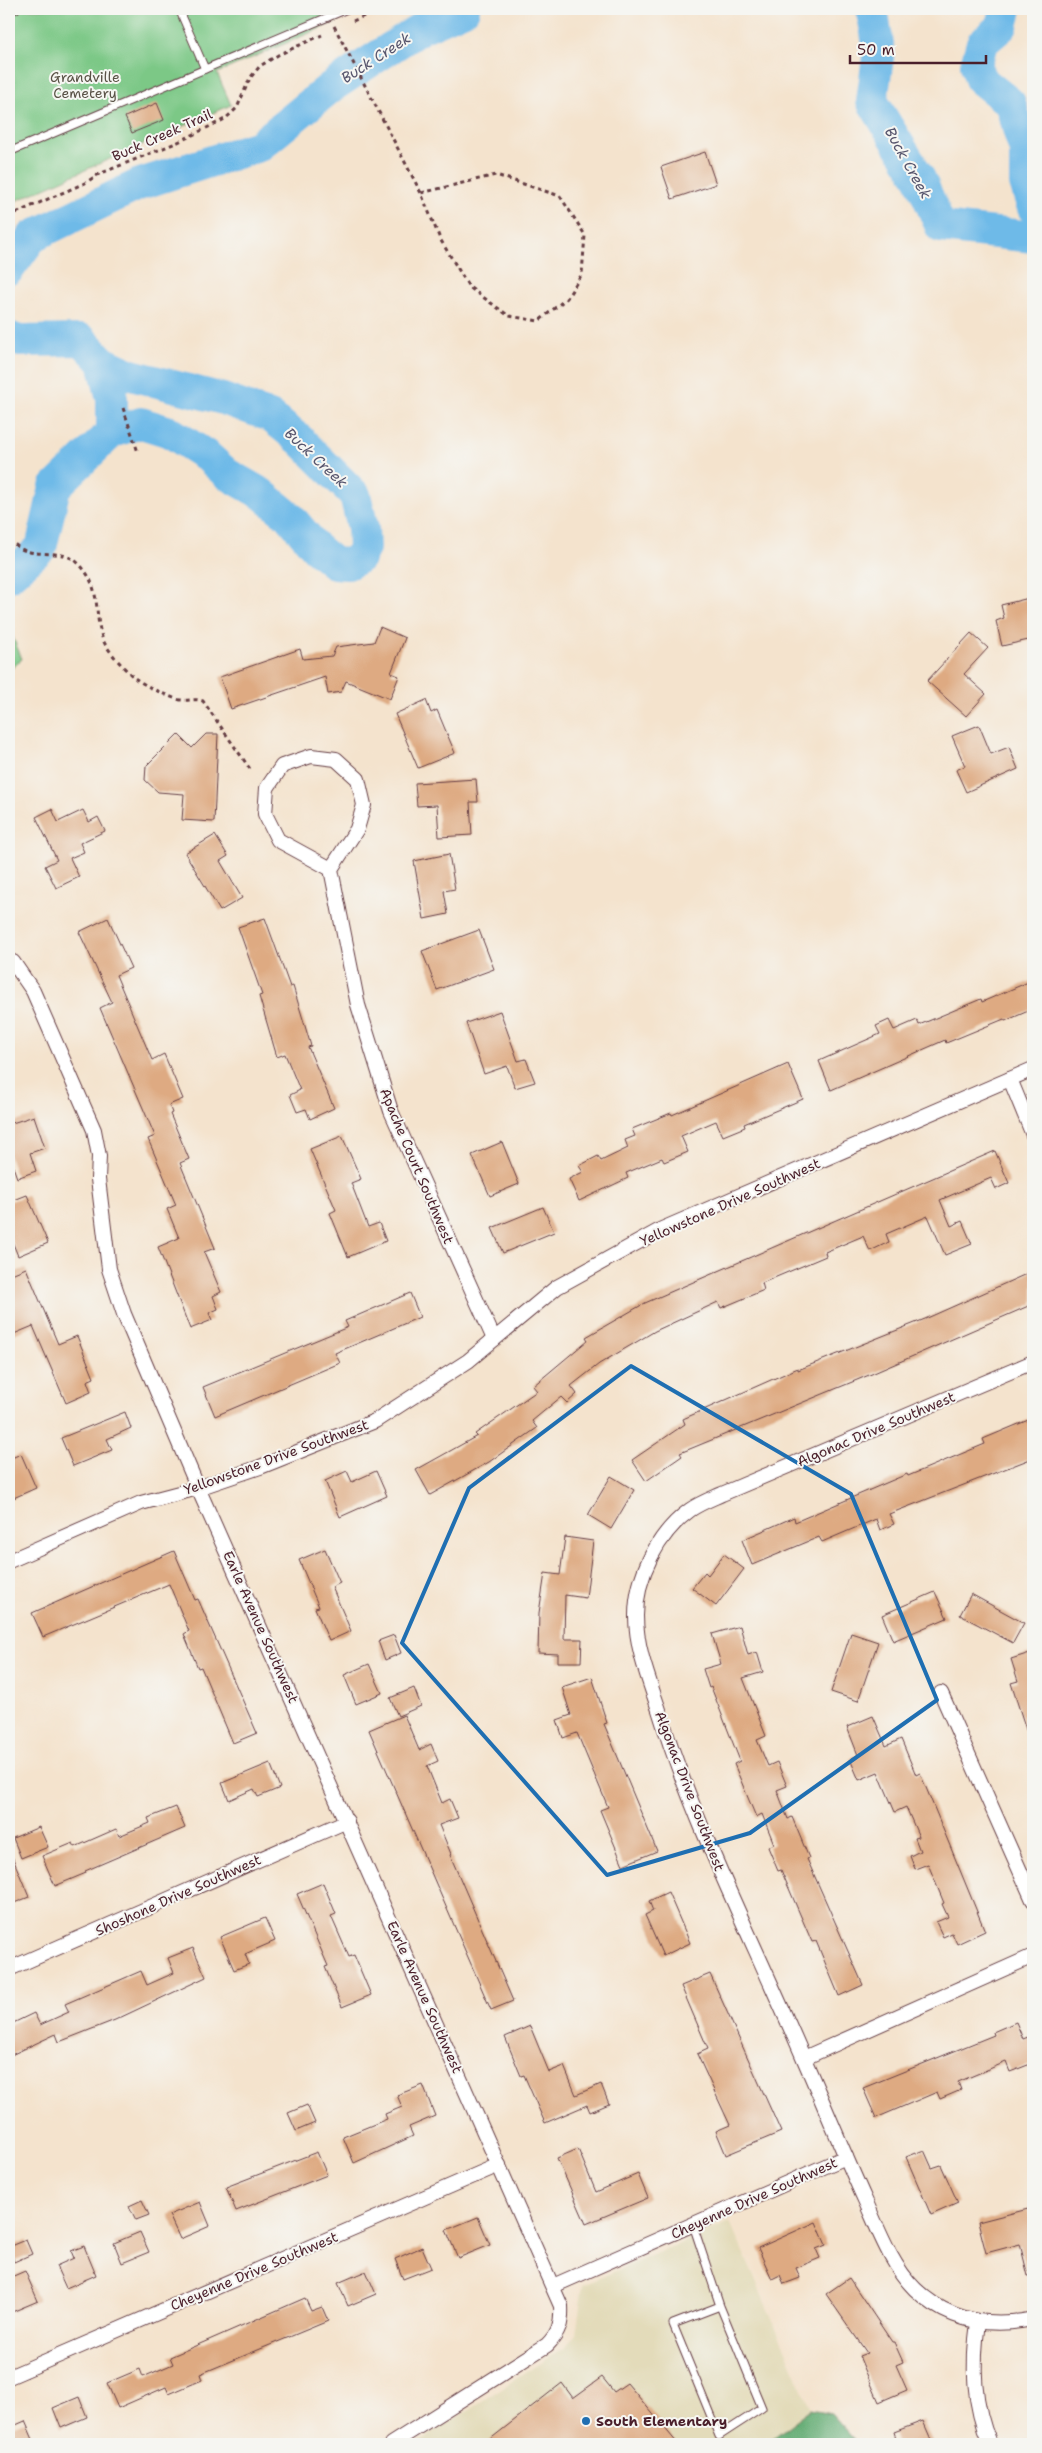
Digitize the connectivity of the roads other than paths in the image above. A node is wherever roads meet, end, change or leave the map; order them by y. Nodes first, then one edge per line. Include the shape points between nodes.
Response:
1 (16, 9) edge
2 (179, 9) edge
3 (326, 9) edge
4 (347, 9) edge
5 (9, 12) edge
6 (329, 16) junction
7 (205, 69) junction
8 (9, 152) edge
9 (331, 869) junction
10 (9, 961) edge
11 (1033, 1069) edge
12 (1010, 1079) junction
13 (1033, 1134) edge
14 (494, 1339) junction
15 (1033, 1362) edge
16 (198, 1488) junction
17 (9, 1561) edge
18 (941, 1693) dead end
19 (347, 1821) junction
20 (1033, 1900) edge
21 (1033, 1956) edge
22 (9, 1969) edge
23 (804, 2058) junction
24 (846, 2157) junction
25 (499, 2165) junction
26 (693, 2224) junction
27 (553, 2286) junction
28 (720, 2306) junction
29 (1033, 2319) edge
30 (978, 2322) junction
31 (9, 2376) edge
32 (391, 2444) edge
33 (990, 2444) edge

1 - 5 lane
2 - 7 lane
3 - 6 lane
4 - 6 lane
6 - 7 lane
7 - 8 lane
9 - 9 street via 357,829 364,805 358,779 336,759 311,756 282,766 267,788 265,814 278,840
9 - 14 street, Apache Court Southwest via 358,1005 391,1111
10 - 16 street, Earle Avenue Southwest via 33,991 94,1130 110,1269 124,1314
11 - 12 street, Yellowstone Drive Southwest
12 - 13 street
12 - 14 street, Yellowstone Drive Southwest via 662,1229 557,1287
14 - 16 street, Yellowstone Drive Southwest via 468,1361 375,1421
15 - 23 street, Algonac Drive Southwest via 692,1509 663,1538 643,1576 637,1602 638,1636 668,1741
16 - 17 street, Yellowstone Drive Southwest via 141,1503
16 - 19 street, Earle Avenue Southwest
18 - 20 street
19 - 22 street, Shoshone Drive Southwest
19 - 25 street, Earle Avenue Southwest
21 - 23 street
23 - 24 street, Cheyenne Drive Southwest
24 - 26 street, Cheyenne Drive Southwest
24 - 30 street via 886,2246 904,2276 937,2306 964,2320
25 - 27 street, Earle Avenue Southwest
25 - 31 street, Cheyenne Drive Southwest
26 - 27 street, Cheyenne Drive Southwest
26 - 28 lane
27 - 32 street, Earle Avenue Southwest via 562,2316 558,2332 547,2345
28 - 28 lane via 762,2408 719,2436 673,2324
29 - 30 street
30 - 33 street via 974,2347 974,2390

